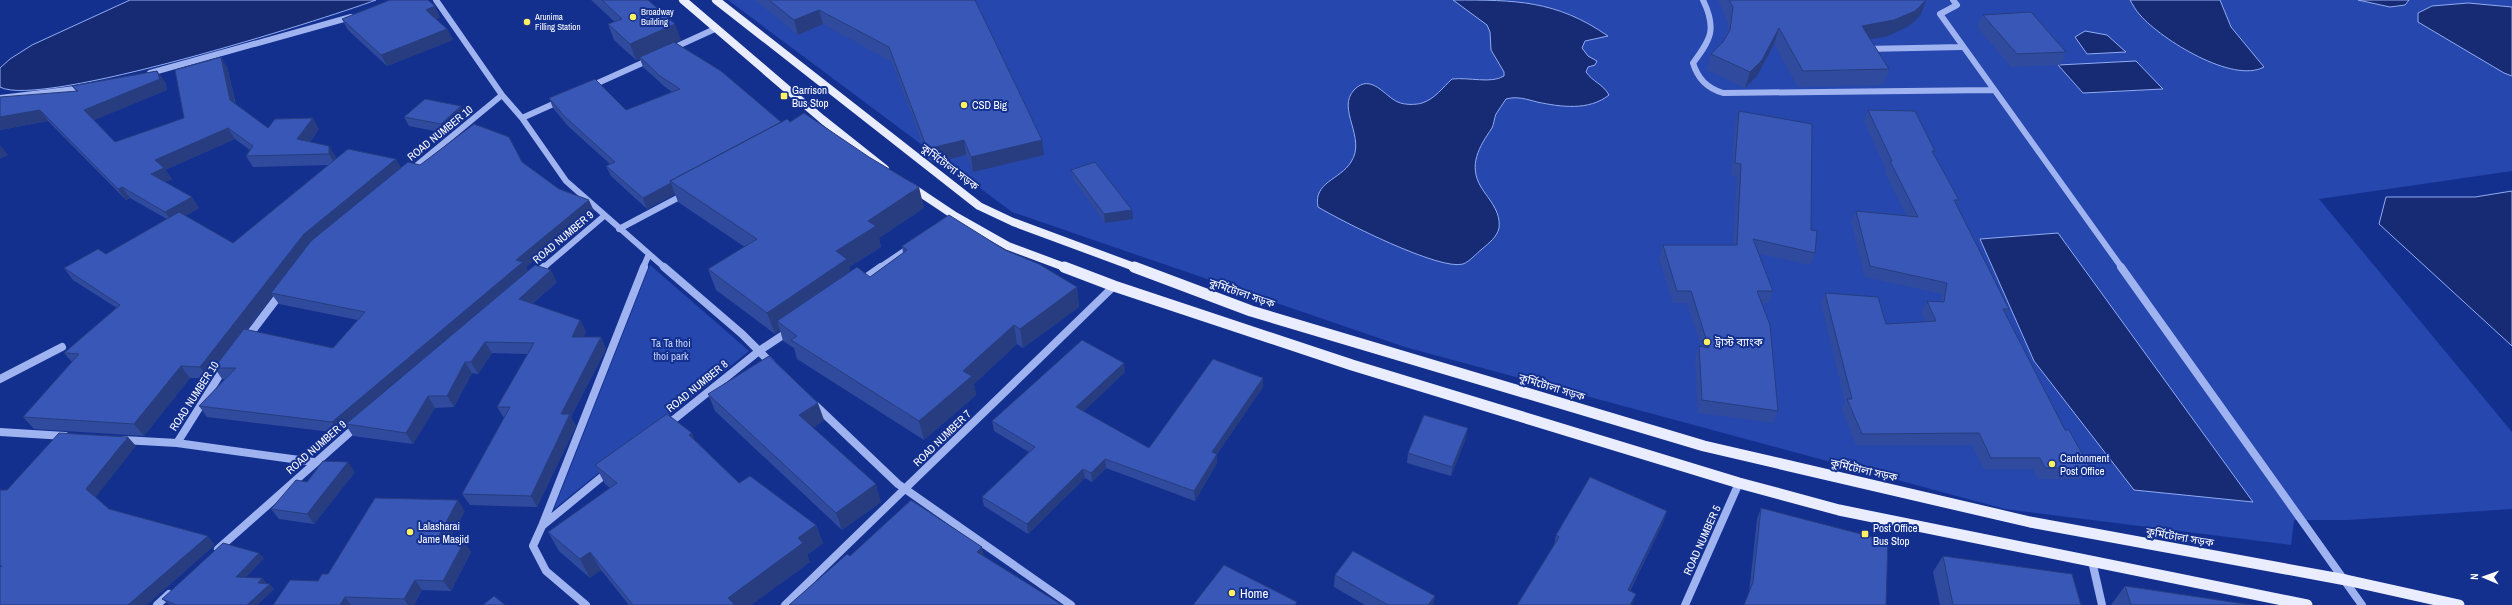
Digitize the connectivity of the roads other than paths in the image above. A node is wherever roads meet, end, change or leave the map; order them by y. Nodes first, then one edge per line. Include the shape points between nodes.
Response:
1 (436, 0) edge
2 (683, 0) edge
3 (716, 0) edge
4 (1703, 0) edge
5 (1953, 0) edge
6 (357, 15) edge
7 (717, 28) junction
8 (1962, 47) junction
9 (1865, 49) edge
10 (667, 52) edge
11 (652, 58) edge
12 (140, 76) edge
13 (87, 88) edge
14 (588, 88) edge
15 (1993, 90) junction
16 (502, 95) junction
17 (0, 98) edge
18 (566, 98) edge
19 (522, 118) junction
20 (405, 175) edge
21 (691, 190) edge
22 (604, 216) junction
23 (619, 229) junction
24 (916, 243) edge
25 (649, 254) junction
26 (532, 278) edge
27 (1114, 286) junction
28 (286, 287) edge
29 (852, 287) edge
30 (794, 327) edge
31 (242, 344) edge
32 (62, 347) dead end
33 (759, 351) junction
34 (228, 364) edge
35 (775, 367) edge
36 (0, 379) edge
37 (809, 399) edge
38 (362, 421) edge
39 (660, 431) edge
40 (0, 432) edge
41 (77, 437) edge
42 (116, 439) edge
43 (177, 443) junction
44 (314, 462) junction
45 (616, 466) edge
46 (1738, 483) junction
47 (905, 489) junction
48 (542, 526) junction
49 (209, 558) edge
50 (2092, 561) junction
51 (2346, 580) junction
52 (174, 589) edge
53 (157, 605) edge
54 (586, 605) edge
55 (785, 605) edge
56 (1071, 605) edge
57 (1685, 605) edge
58 (2102, 605) edge
59 (2307, 605) edge
60 (2362, 605) edge
61 (2460, 605) edge

1 - 16 street
2 - 7 main road
3 - 51 main road, কুর্মিটোলা সড়ক via 979,206 1042,233 1251,311 1704,446 2030,522
4 - 15 street via 1711,14 1713,27 1710,40 1693,64 1696,75 1712,91 1723,93
5 - 8 street via 1957,5 1940,14
6 - 12 street
7 - 10 street
7 - 27 main road via 819,121 952,218 1008,246
8 - 9 street
8 - 15 street
11 - 14 street
13 - 17 street
15 - 51 street
16 - 19 street
16 - 20 street, ROAD NUMBER 10
18 - 19 street
19 - 22 street via 566,181
21 - 23 street
22 - 23 street
22 - 26 street, ROAD NUMBER 9
23 - 25 street
24 - 29 street
25 - 33 street
25 - 48 street
27 - 46 main road via 1352,365
27 - 47 street, ROAD NUMBER 7
28 - 31 street
30 - 33 street, ROAD NUMBER 8
32 - 36 street
33 - 35 street
33 - 39 street, ROAD NUMBER 8
34 - 43 street, ROAD NUMBER 10 via 213,382
37 - 47 street
38 - 44 street, ROAD NUMBER 9
40 - 41 street
42 - 43 street, ROAD NUMBER 10
43 - 44 street, ROAD NUMBER 10
44 - 49 street, ROAD NUMBER 9
45 - 48 street
46 - 50 main road via 1839,510
46 - 57 street, ROAD NUMBER 5
47 - 55 street, ROAD NUMBER 7
47 - 56 street
48 - 54 street via 533,546 546,571
50 - 58 street
50 - 59 main road
51 - 60 street
51 - 61 main road, কুর্মিটোলা সড়ক
52 - 53 street

